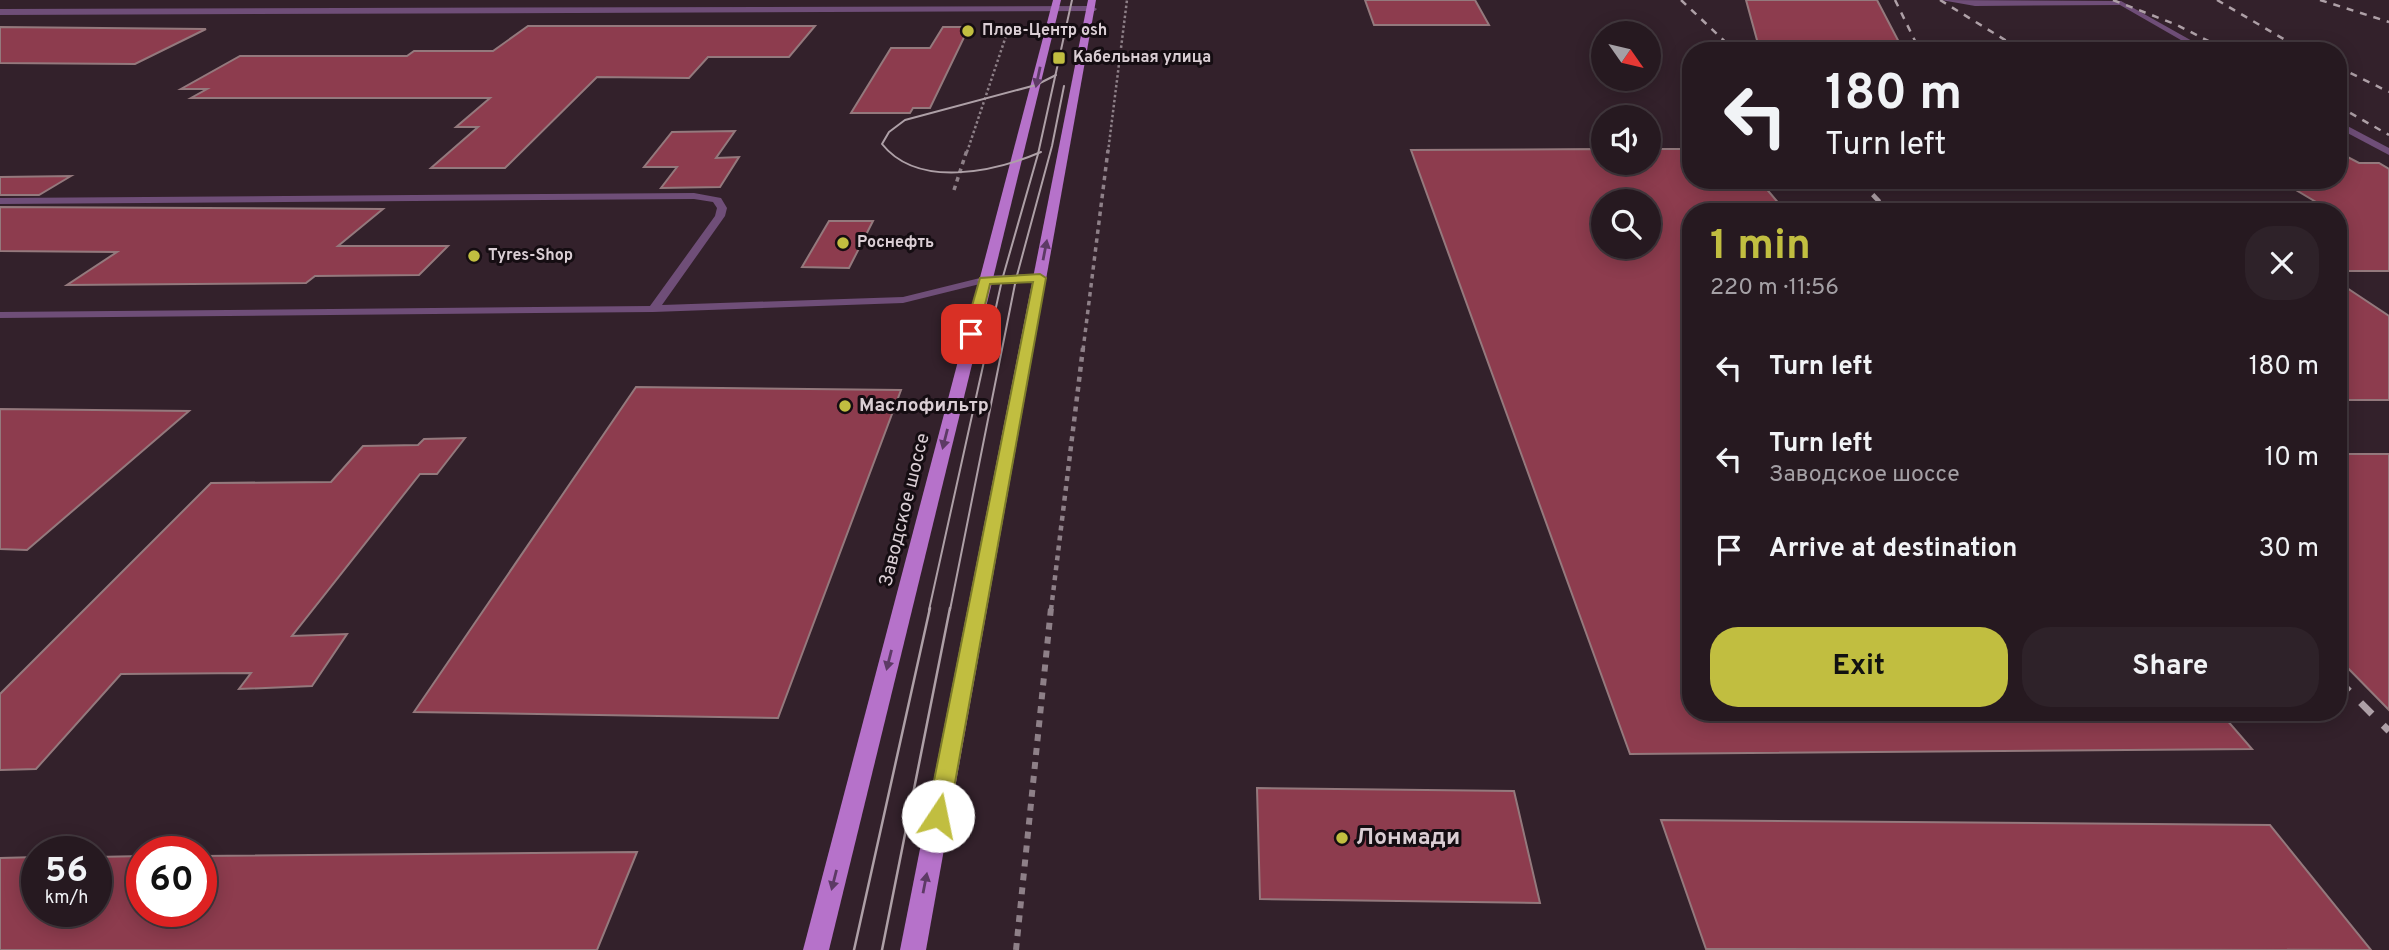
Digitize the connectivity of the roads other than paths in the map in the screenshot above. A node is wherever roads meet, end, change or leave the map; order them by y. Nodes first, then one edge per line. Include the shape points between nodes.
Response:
1 (177, 0) edge
2 (1945, 0) edge
3 (1056, 5) edge
4 (1092, 5) edge
5 (0, 12) edge
6 (152, 12) junction
7 (2190, 42) edge
8 (2347, 129) edge
9 (2389, 152) edge
10 (0, 201) edge
11 (1040, 278) junction
12 (985, 280) junction
13 (653, 309) junction
14 (0, 315) edge
15 (816, 950) edge
16 (913, 950) edge

1 - 6 street
2 - 7 lane via 2121,3
3 - 4 street
3 - 6 street via 1014,10
3 -> 12 main road, Заводское шоссе
11 -> 4 main road
5 - 6 street
8 - 9 lane
10 - 13 lane via 694,196 717,200 720,216
11 - 12 main road
16 -> 11 main road
12 - 13 lane via 903,300
12 -> 15 main road, Заводское шоссе
13 - 14 lane

